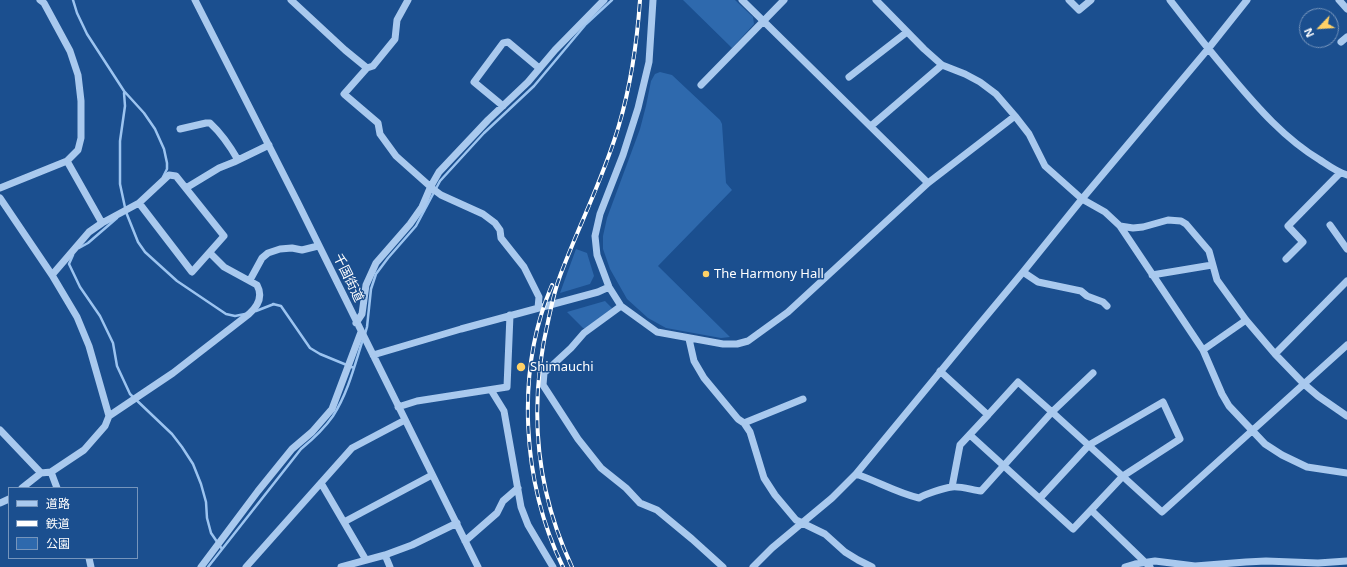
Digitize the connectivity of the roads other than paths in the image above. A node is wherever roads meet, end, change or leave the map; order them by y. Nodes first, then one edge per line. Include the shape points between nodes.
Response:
1 (40, 0) edge
2 (195, 0) edge
3 (291, 0) edge
4 (408, 0) edge
5 (604, 0) edge
6 (653, 0) edge
7 (742, 0) edge
8 (784, 0) edge
9 (876, 0) edge
10 (1069, 0) edge
11 (1091, 0) edge
12 (1170, 0) edge
13 (1247, 0) edge
14 (1339, 0) edge
15 (1347, 9) edge
16 (763, 20) junction
17 (907, 32) junction
18 (1208, 49) junction
19 (942, 65) junction
20 (367, 68) junction
21 (539, 68) junction
22 (849, 78) dead end
23 (701, 85) dead end
24 (503, 106) junction
25 (1015, 116) junction
26 (871, 126) junction
27 (180, 129) dead end
28 (269, 146) junction
29 (238, 160) junction
30 (67, 161) junction
31 (1344, 174) edge
32 (928, 183) junction
33 (0, 188) edge
34 (186, 188) junction
35 (434, 189) junction
36 (0, 198) edge
37 (1082, 198) junction
38 (139, 203) junction
39 (102, 223) junction
40 (1330, 225) dead end
41 (1120, 226) junction
42 (318, 246) junction
43 (1347, 249) edge
44 (210, 253) junction
45 (1286, 260) dead end
46 (1212, 265) junction
47 (1024, 272) junction
48 (52, 275) junction
49 (1152, 275) junction
50 (250, 280) junction
51 (1347, 281) edge
52 (609, 287) junction
53 (621, 306) junction
54 (1107, 306) dead end
55 (538, 308) junction
56 (510, 315) junction
57 (1246, 320) junction
58 (356, 323) junction
59 (363, 336) junction
60 (689, 338) junction
61 (1347, 345) edge
62 (1203, 350) junction
63 (1275, 354) junction
64 (373, 356) junction
65 (940, 371) junction
66 (1093, 373) dead end
67 (1304, 384) junction
68 (492, 390) junction
69 (803, 399) dead end
70 (398, 407) junction
71 (1052, 412) junction
72 (988, 415) junction
73 (109, 416) junction
74 (1347, 416) edge
75 (405, 420) junction
76 (744, 423) junction
77 (0, 430) edge
78 (1253, 431) junction
79 (970, 435) junction
80 (1089, 445) junction
81 (1004, 466) junction
82 (51, 472) junction
83 (41, 473) junction
84 (1347, 473) edge
85 (432, 474) junction
86 (856, 474) junction
87 (1123, 476) junction
88 (321, 484) junction
89 (23, 487) edge
90 (57, 487) edge
91 (952, 487) junction
92 (518, 488) junction
93 (1040, 498) junction
94 (1091, 510) junction
95 (344, 522) junction
96 (457, 523) junction
97 (802, 523) junction
98 (465, 541) junction
99 (385, 555) junction
100 (366, 560) junction
101 (1347, 561) edge
102 (1148, 565) edge
103 (249, 566) edge
104 (201, 567) edge
105 (341, 567) edge
106 (390, 567) edge
107 (478, 567) edge
108 (553, 567) edge
109 (723, 567) edge
110 (753, 567) edge
111 (872, 567) edge
112 (1125, 567) edge

1 - 30 street via 70,51 78,74 81,138 78,150
2 - 28 street, 千国街道
3 - 20 street
4 - 20 street via 397,20 395,39 373,66
5 - 21 street
6 - 52 street via 649,62 638,108 600,214 595,236 597,255
7 - 16 street
8 - 16 street
9 - 17 street
10 - 11 street via 1079,10
12 - 18 street
13 - 18 street
14 - 15 street
16 - 23 street
16 - 26 street
17 - 19 street
17 - 22 street
18 - 31 street via 1272,121 1308,153
18 - 37 street
19 - 25 street via 980,82 996,94
19 - 26 street
20 - 35 street via 344,94 378,122 380,134 396,156
21 - 24 street
21 - 24 street via 508,42 503,42 474,82
24 - 35 street via 439,172
25 - 32 street
25 - 37 street via 1030,134 1045,166
26 - 32 street
27 - 29 street via 210,123 220,132
28 - 29 street
28 - 42 street, 千国街道
29 - 34 street
30 - 33 street
30 - 39 street
31 - 45 street via 1288,226 1303,242
32 - 60 street via 788,312 748,341 723,344
34 - 38 street via 176,176 168,175
34 - 44 street via 224,236
35 - 55 street via 495,222 501,238 524,267 539,297
35 - 58 street via 410,224 376,263 366,285 362,314
36 - 48 street
37 - 41 street via 1105,212
37 - 47 street
38 - 39 street
38 - 44 street via 192,272
39 - 48 street via 89,232
40 - 43 street
41 - 46 street via 1133,228 1168,220 1181,221 1209,251
41 - 49 street
42 - 50 street via 302,250 280,249 268,253 262,258
42 - 58 street, 千国街道
44 - 50 street via 224,266
46 - 49 street
46 - 57 street via 1217,280
47 - 54 street via 1038,282 1081,291
47 - 65 street
48 - 73 street via 77,317 87,340
49 - 62 street
50 - 73 street via 260,290 256,308 173,374
51 - 63 street
52 - 53 street
52 - 55 street
53 - 60 street via 657,332
53 - 109 street via 584,333 544,373 543,385 578,440 601,468 640,503 656,510
55 - 56 street
56 - 64 street
56 - 68 street via 507,387
57 - 62 street
57 - 63 street
58 - 59 street, 千国街道
59 - 64 street, 千国街道
59 - 104 street via 332,409 312,432 292,449
60 - 76 street via 694,361 704,378
61 - 67 street
62 - 78 street via 1229,406
63 - 67 street
64 - 70 street, 千国街道
65 - 72 street
65 - 86 street
66 - 71 street
67 - 74 street
67 - 78 street
68 - 70 street via 417,401
68 - 92 street via 504,411
69 - 76 street
70 - 75 street, 千国街道
71 - 72 street via 1018,382
71 - 80 street
71 - 81 street
72 - 79 street
73 - 82 street via 105,426 84,450
75 - 85 street, 千国街道
75 - 88 street via 352,448
76 - 97 street via 750,432 764,478 774,495 796,520
77 - 83 street
78 - 84 street via 1265,444 1307,467
78 - 87 street via 1162,512
79 - 81 street
79 - 91 street via 960,445
80 - 87 street
80 - 87 street via 1163,402 1180,439
80 - 93 street
81 - 91 street via 981,491
81 - 93 street
82 - 83 street
82 - 90 street
83 - 89 street
85 - 95 street
85 - 96 street, 千国街道
86 - 91 street via 918,498
86 - 97 street
87 - 94 street
88 - 95 street
88 - 103 street
92 - 98 street via 503,501 497,513
92 - 108 street via 521,507 528,525
93 - 94 street via 1073,528
94 - 102 street
95 - 100 street
96 - 98 street, 千国街道
96 - 99 street
97 - 110 street
97 - 111 street via 825,534 845,552
98 - 107 street, 千国街道
99 - 100 street
99 - 106 street
100 - 105 street
101 - 102 street via 1266,561 1195,566 1155,561
102 - 112 street via 1134,564

